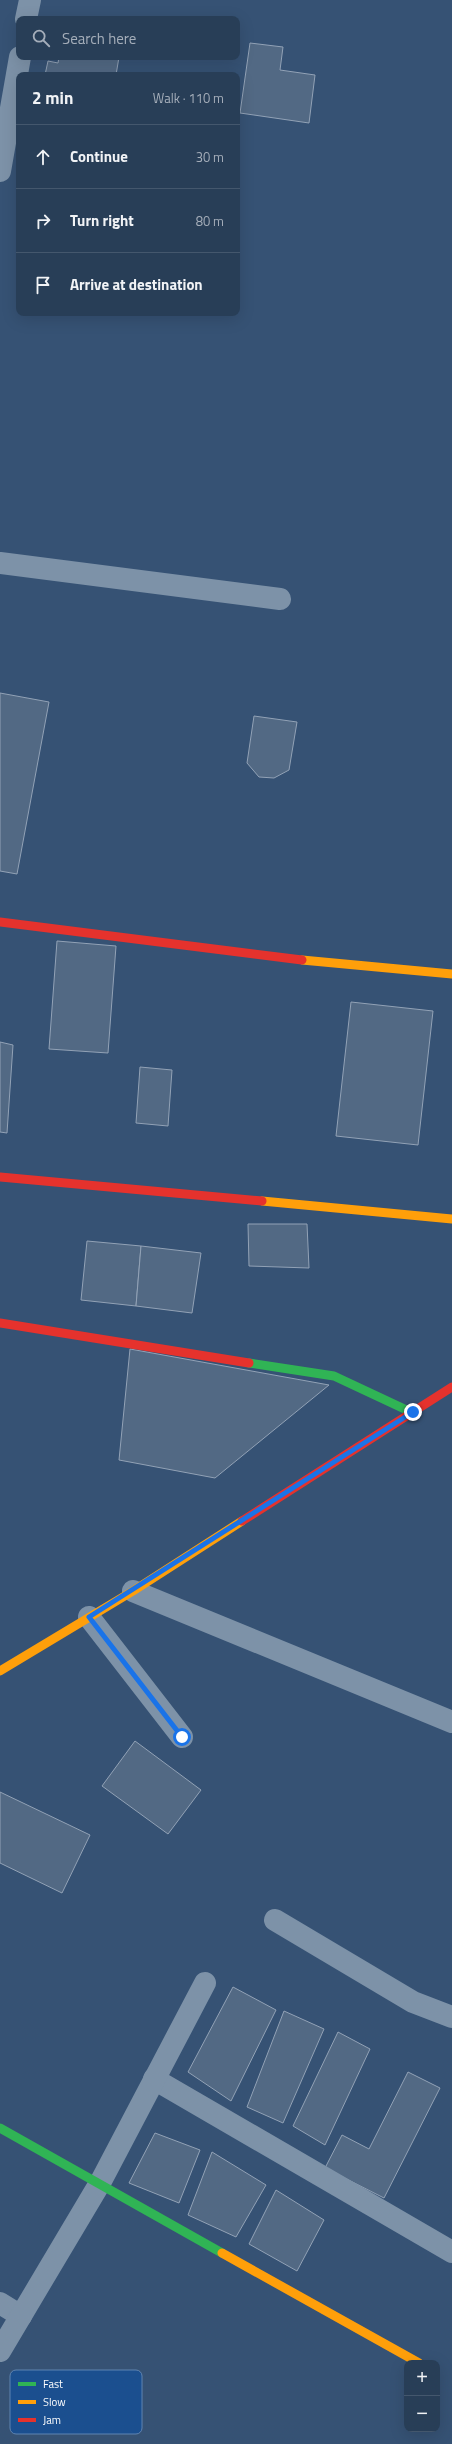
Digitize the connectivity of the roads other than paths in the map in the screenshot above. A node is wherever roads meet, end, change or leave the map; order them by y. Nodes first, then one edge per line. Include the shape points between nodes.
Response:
1 (30, 0) edge
2 (27, 16) edge
3 (19, 60) edge
4 (17, 72) edge
5 (16, 80) edge
6 (0, 171) edge
7 (0, 563) edge
8 (280, 599) dead end
9 (0, 922) edge
10 (452, 974) edge
11 (0, 1177) edge
12 (452, 1219) edge
13 (0, 1323) edge
14 (452, 1387) edge
15 (413, 1412) junction
16 (133, 1592) junction
17 (89, 1617) junction
18 (0, 1670) edge
19 (452, 1722) edge
20 (182, 1737) dead end
21 (274, 1920) dead end
22 (205, 1983) dead end
23 (452, 2017) edge
24 (154, 2079) junction
25 (0, 2128) edge
26 (100, 2184) junction
27 (452, 2252) edge
28 (0, 2304) edge
29 (21, 2316) junction
30 (0, 2351) edge
31 (414, 2360) edge

1 - 2 street
3 - 4 street
5 - 6 street
7 - 8 street
9 - 10 street via 354,966
11 - 12 street
13 - 15 street via 334,1376
14 - 15 street
15 - 16 street
16 - 17 street
16 - 19 street
17 - 18 street
17 - 20 street
21 - 23 street via 413,2002
22 - 24 street
24 - 26 street
24 - 27 street
25 - 26 street
26 - 29 street
26 - 31 street
28 - 29 street
29 - 30 street

